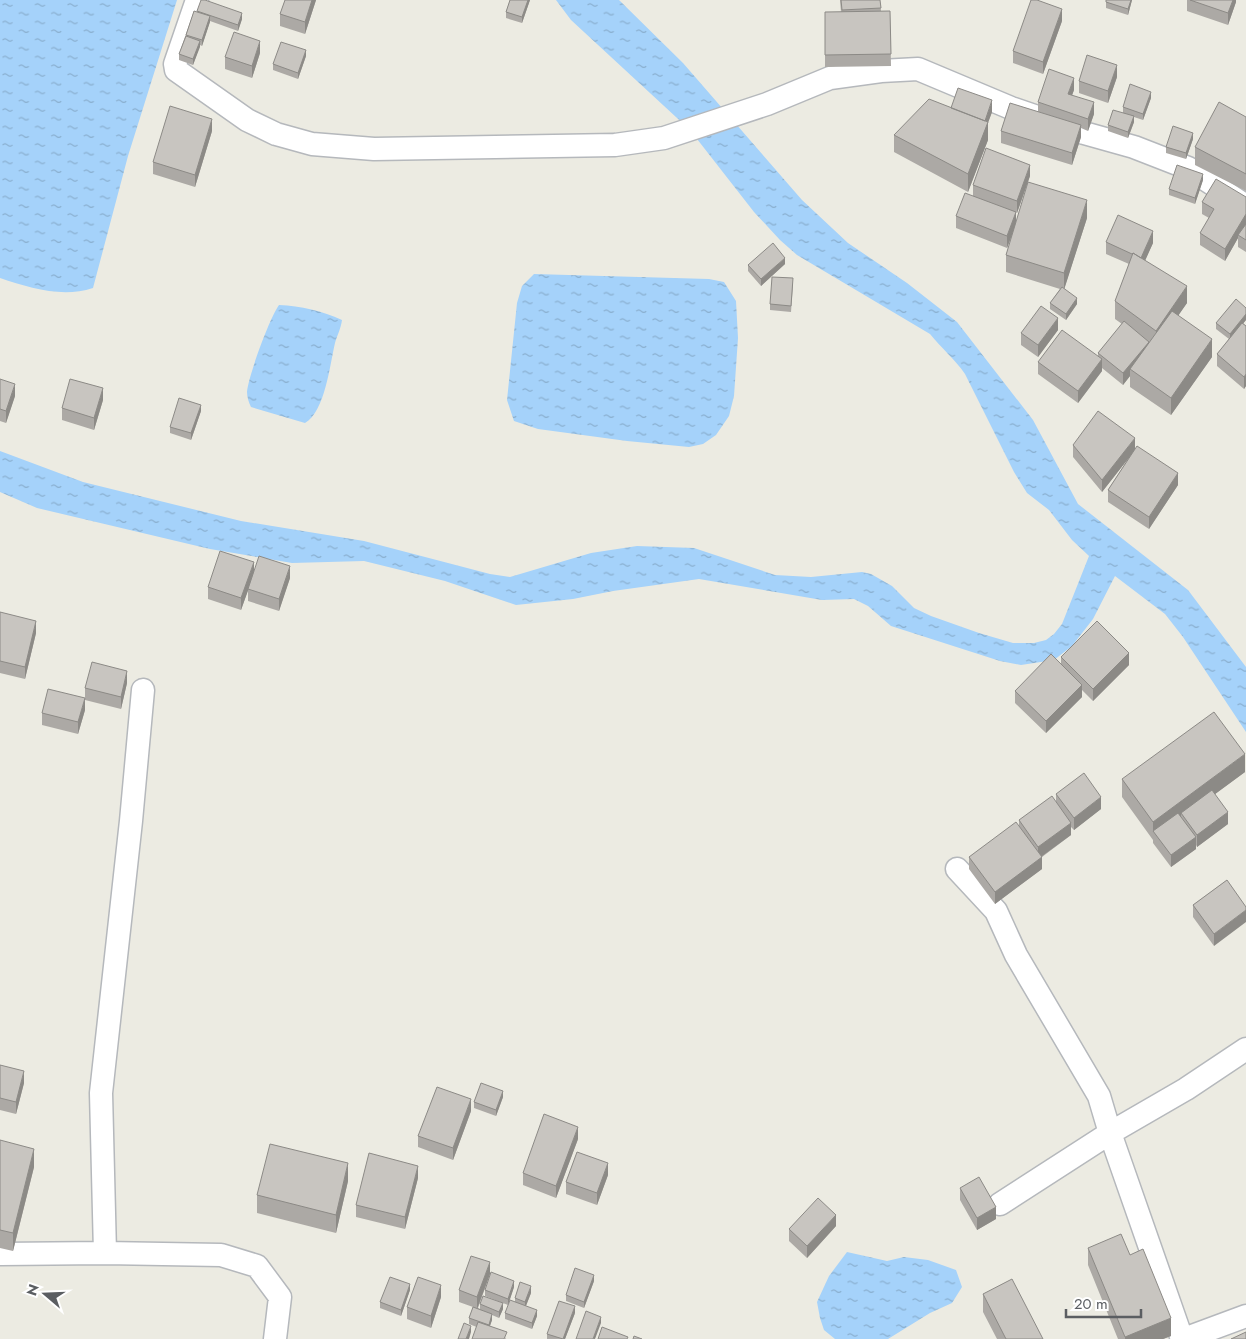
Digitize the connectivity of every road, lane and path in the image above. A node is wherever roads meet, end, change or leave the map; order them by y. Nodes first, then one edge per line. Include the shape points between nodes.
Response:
1 (197, 0) edge
2 (1246, 206) edge
3 (143, 690) dead end
4 (957, 869) dead end
5 (1246, 1049) edge
6 (1110, 1133) junction
7 (1000, 1204) dead end
8 (105, 1253) junction
9 (0, 1254) edge
10 (1246, 1316) edge
11 (275, 1339) edge
12 (1183, 1339) edge

1 - 2 street via 175,64 176,70 247,120 276,134 312,144 374,148 615,145 664,138 767,104 830,78 918,69 1010,108 1134,147 1188,168
3 - 8 street via 101,1093
4 - 6 street via 996,911 1016,955 1099,1096
5 - 6 street via 1186,1089
6 - 7 street
6 - 12 street
8 - 9 street
8 - 11 street via 221,1255 257,1266 280,1297
10 - 12 street

